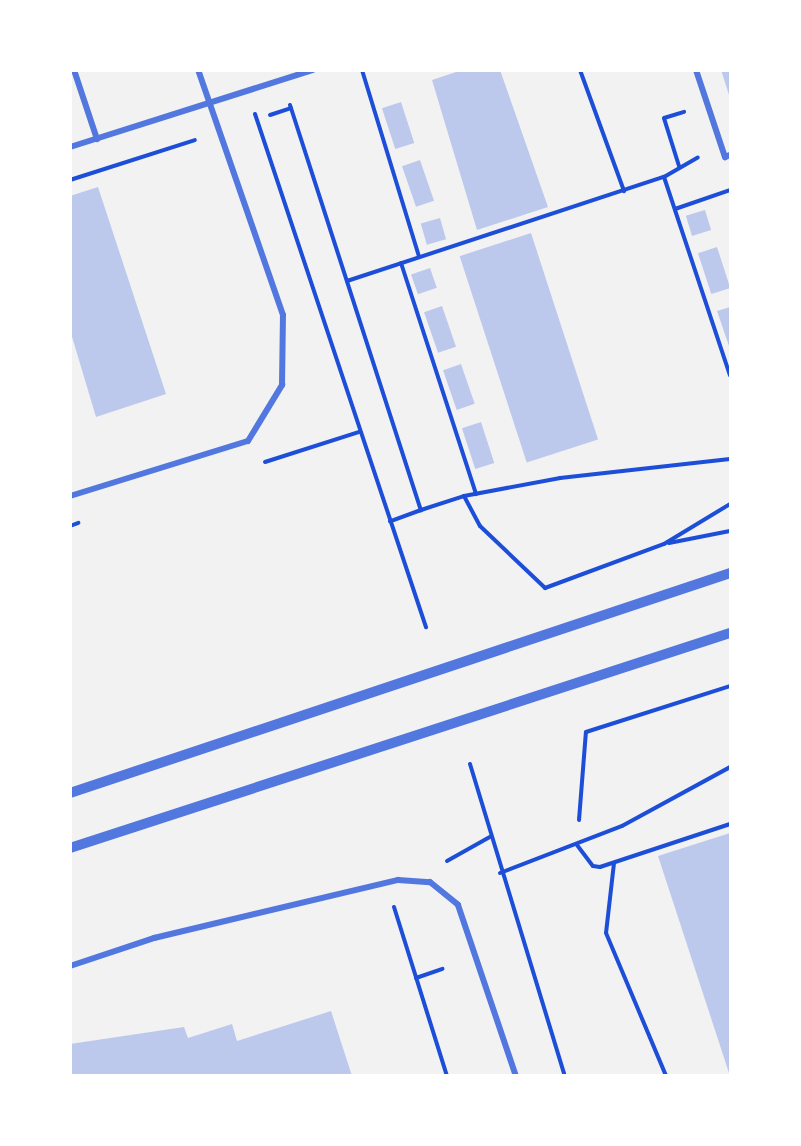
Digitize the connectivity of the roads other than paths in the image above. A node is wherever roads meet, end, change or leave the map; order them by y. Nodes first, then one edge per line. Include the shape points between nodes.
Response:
1 (74, 70) edge
2 (198, 70) edge
3 (313, 70) edge
4 (696, 70) edge
5 (208, 104) junction
6 (97, 139) junction
7 (70, 147) edge
8 (730, 155) edge
9 (70, 496) edge
10 (730, 573) edge
11 (730, 633) edge
12 (70, 793) edge
13 (70, 848) edge
14 (70, 966) edge
15 (516, 1076) edge

1 - 6 street
2 - 5 street
3 - 5 street
4 - 8 street via 725,157
5 - 6 street
5 - 9 street via 283,315 282,385 248,441
6 - 7 street
10 - 12 street
11 - 13 street
14 - 15 street via 154,938 387,882 430,882 458,905

